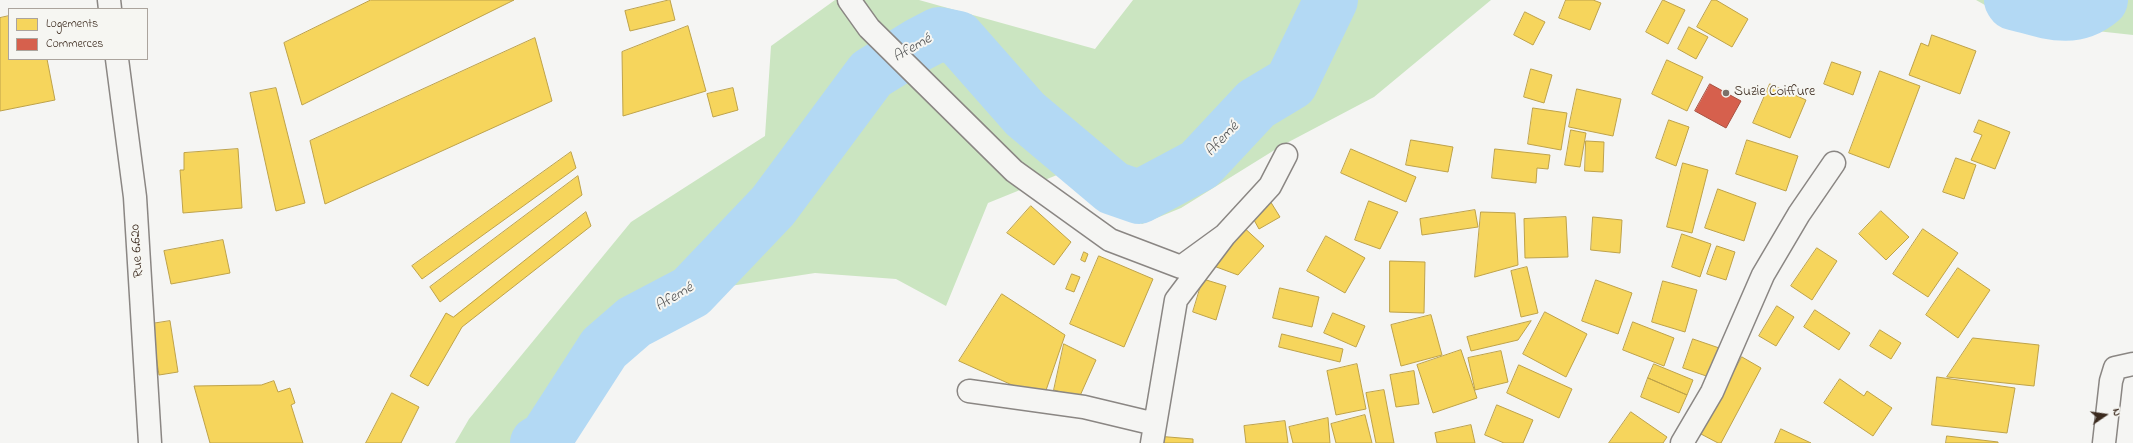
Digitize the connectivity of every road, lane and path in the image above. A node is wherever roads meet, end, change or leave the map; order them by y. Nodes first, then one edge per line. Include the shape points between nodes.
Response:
1 (849, 0) edge
2 (117, 60) edge
3 (1286, 155) dead end
4 (1834, 163) dead end
5 (1225, 235) junction
6 (2133, 364) edge
7 (969, 391) dead end
8 (1154, 434) edge
9 (150, 443) edge
10 (1682, 443) edge
11 (2104, 443) edge

1 - 5 street via 869,28 1014,171 1110,240 1181,267
2 - 9 street, Rue 6.620 via 135,197
3 - 5 street via 1270,186
4 - 10 street via 1799,214 1763,275 1712,392
5 - 8 street via 1176,300
6 - 11 street via 2115,368 2111,380
7 - 8 street via 1084,407

